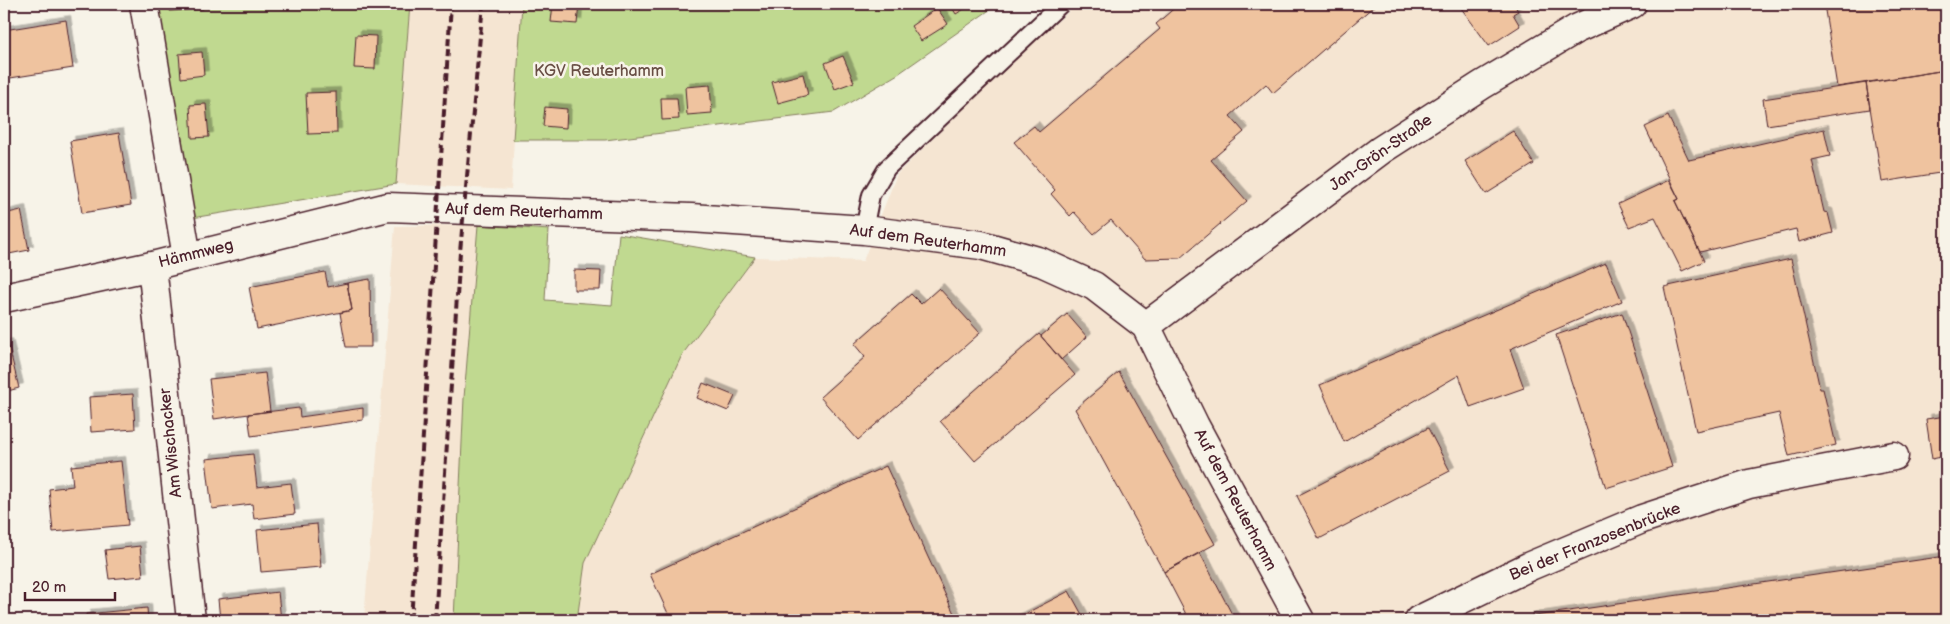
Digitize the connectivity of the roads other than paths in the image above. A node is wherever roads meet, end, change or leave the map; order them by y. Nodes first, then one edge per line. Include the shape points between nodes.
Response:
1 (144, 4) edge
2 (1061, 4) edge
3 (1632, 4) edge
4 (388, 207) joint
5 (864, 230) junction
6 (187, 257) junction
7 (152, 266) junction
8 (4, 298) edge
9 (1146, 326) junction
10 (1894, 456) dead end
11 (190, 620) edge
12 (1300, 620) edge
13 (1419, 620) edge

1 - 6 street
2 - 5 lane via 887,168 871,195
3 - 9 street, Jan-Grön-Straße via 1576,29 1381,150
4 - 5 street, Auf dem Reuterhamm via 691,218
4 - 6 street, Hämmweg
5 - 9 street, Auf dem Reuterhamm via 981,245 1041,262 1094,286
6 - 7 street, Hämmweg
7 - 8 street, Hämmweg
7 - 11 street, Am Wischacker
9 - 12 street, Auf dem Reuterhamm via 1195,426
10 - 13 street, Bei der Franzosenbrücke via 1749,484 1642,519 1530,566

